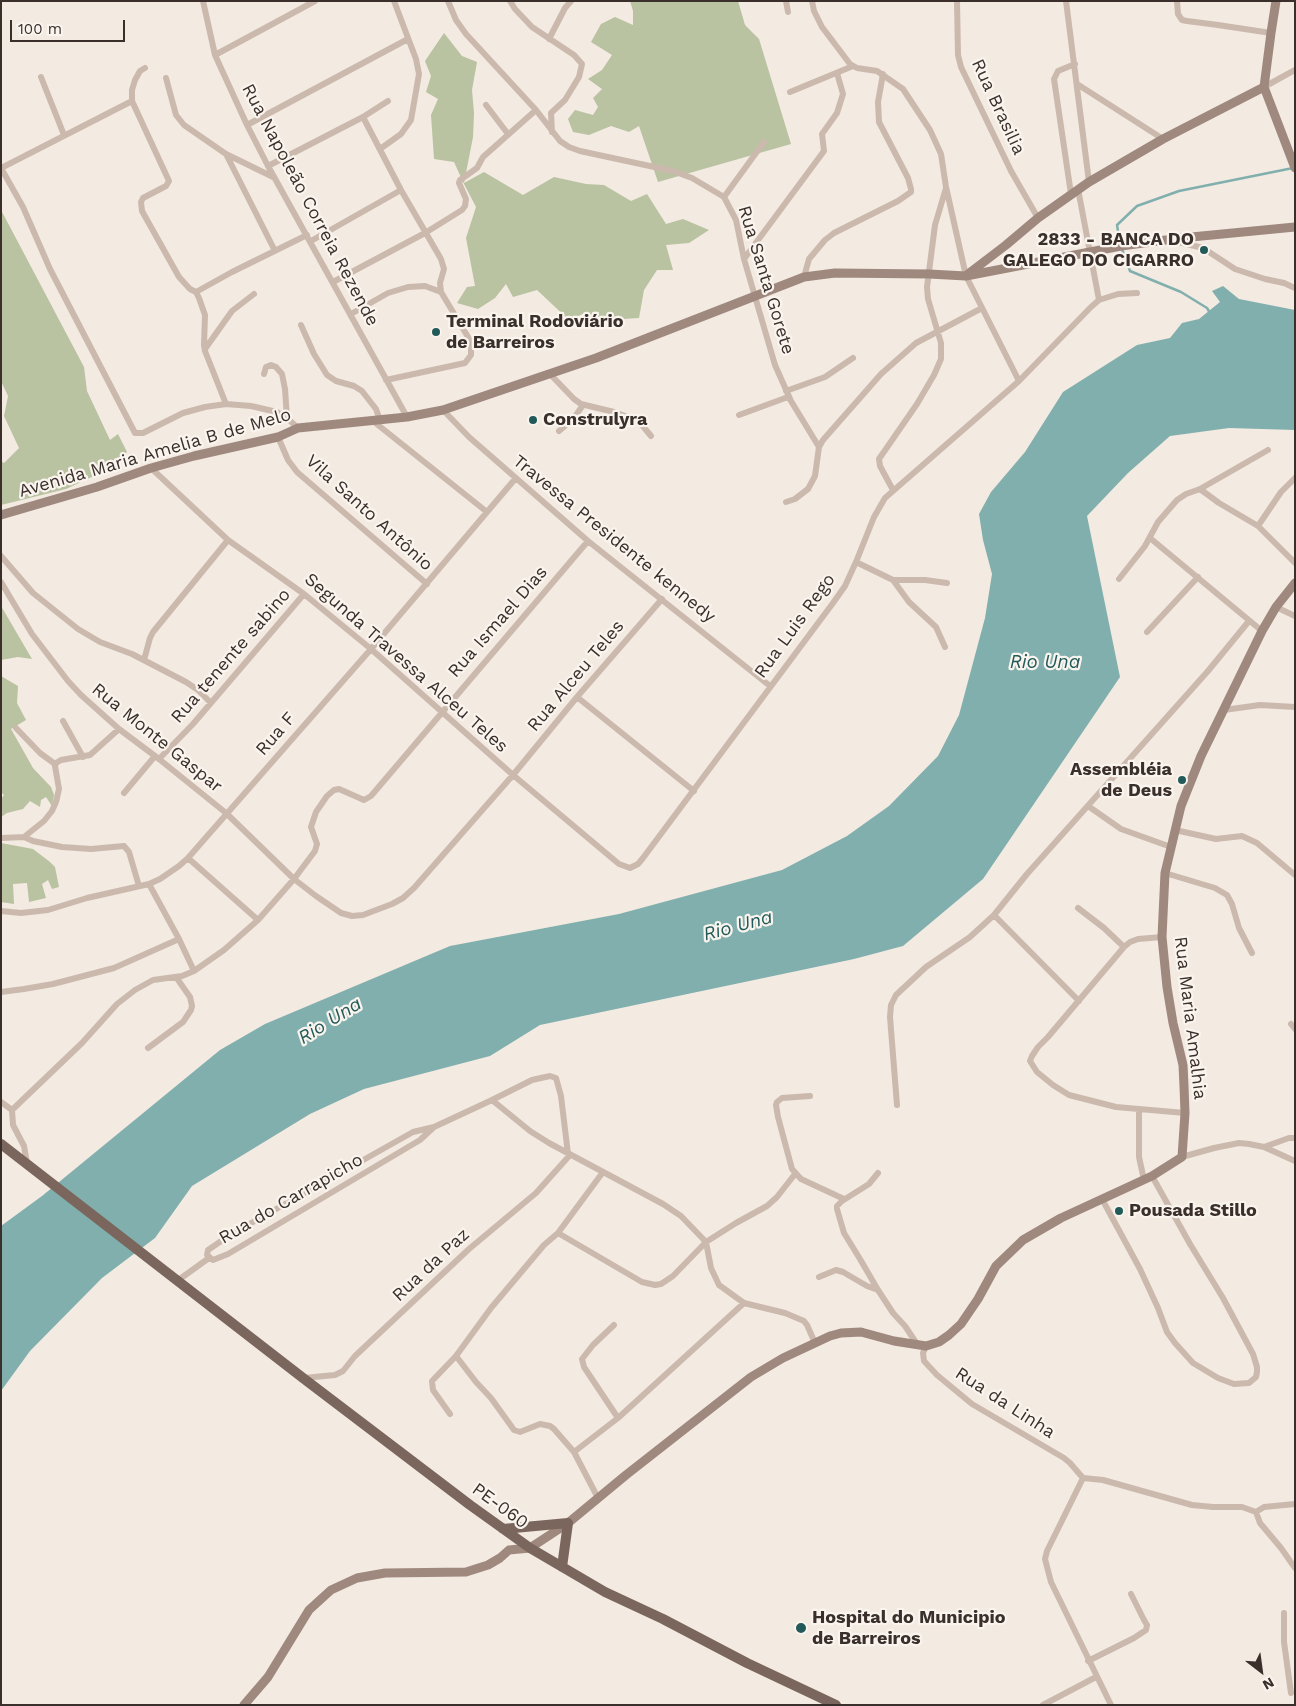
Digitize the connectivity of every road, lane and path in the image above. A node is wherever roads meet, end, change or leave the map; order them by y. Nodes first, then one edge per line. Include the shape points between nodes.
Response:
1 (203, 1) edge
2 (315, 1) edge
3 (394, 1) edge
4 (448, 1) edge
5 (510, 1) edge
6 (571, 1) edge
7 (786, 1) edge
8 (812, 1) edge
9 (957, 1) edge
10 (1066, 1) edge
11 (1177, 1) edge
12 (1276, 1) edge
13 (788, 12) dead end
14 (1270, 33) junction
15 (408, 39) junction
16 (549, 39) junction
17 (215, 55) junction
18 (1075, 64) junction
19 (853, 66) junction
20 (145, 68) dead end
21 (1295, 70) edge
22 (837, 73) junction
23 (883, 74) junction
24 (41, 77) dead end
25 (166, 78) dead end
26 (1077, 84) junction
27 (1264, 87) junction
28 (790, 92) dead end
29 (132, 101) junction
30 (388, 101) dead end
31 (486, 105) dead end
32 (536, 110) junction
33 (363, 117) junction
34 (248, 125) junction
35 (552, 133) junction
36 (508, 134) junction
37 (64, 135) junction
38 (1164, 139) junction
39 (764, 142) dead end
40 (380, 149) junction
41 (226, 154) junction
42 (268, 166) junction
43 (1, 168) edge
44 (1295, 168) edge
45 (274, 177) junction
46 (1089, 182) junction
47 (946, 186) junction
48 (401, 190) junction
49 (1075, 191) junction
50 (724, 197) junction
51 (1038, 218) junction
52 (1295, 227) edge
53 (425, 233) junction
54 (309, 238) junction
55 (1165, 239) junction
56 (275, 251) junction
57 (1091, 252) junction
58 (744, 259) junction
59 (928, 274) junction
60 (966, 276) junction
61 (804, 278) junction
62 (333, 282) junction
63 (1295, 288) edge
64 (196, 292) junction
65 (441, 292) junction
66 (1138, 293) dead end
67 (254, 294) dead end
68 (755, 296) junction
69 (1099, 300) junction
70 (982, 308) junction
71 (351, 314) junction
72 (301, 325) dead end
73 (938, 331) junction
74 (205, 349) junction
75 (853, 358) dead end
76 (264, 374) dead end
77 (550, 374) junction
78 (386, 380) junction
79 (1019, 381) junction
80 (787, 394) junction
81 (226, 404) junction
82 (583, 405) junction
83 (443, 410) junction
84 (739, 415) dead end
85 (407, 417) junction
86 (287, 418) junction
87 (376, 420) junction
88 (298, 428) junction
89 (559, 430) dead end
90 (651, 436) dead end
91 (278, 437) junction
92 (819, 447) junction
93 (1268, 450) dead end
94 (151, 468) junction
95 (1295, 478) edge
96 (515, 479) junction
97 (1200, 489) junction
98 (893, 490) junction
99 (786, 502) dead end
100 (487, 512) junction
101 (1, 515) edge
102 (1258, 526) junction
103 (1150, 538) junction
104 (228, 540) junction
105 (588, 541) junction
106 (1, 556) edge
107 (856, 562) junction
108 (1295, 563) edge
109 (1198, 577) junction
110 (1119, 579) dead end
111 (893, 580) junction
112 (1, 582) edge
113 (947, 583) dead end
114 (1295, 583) edge
115 (427, 584) junction
116 (304, 594) junction
117 (662, 599) junction
118 (1276, 607) junction
119 (1295, 616) edge
120 (1249, 621) junction
121 (1147, 632) dead end
122 (1262, 632) junction
123 (946, 647) dead end
124 (371, 649) junction
125 (144, 660) junction
126 (770, 686) junction
127 (577, 697) junction
128 (211, 703) junction
129 (1295, 707) edge
130 (1224, 710) junction
131 (442, 712) junction
132 (63, 721) dead end
133 (16, 728) dead end
134 (119, 729) junction
135 (83, 757) junction
136 (157, 757) junction
137 (55, 764) junction
138 (513, 775) junction
139 (694, 791) junction
140 (124, 792) dead end
141 (1088, 806) junction
142 (226, 814) junction
143 (1174, 830) junction
144 (24, 837) junction
145 (1, 838) edge
146 (1171, 847) junction
147 (188, 858) junction
148 (643, 858) joint
149 (1164, 873) junction
150 (1295, 875) edge
151 (294, 879) junction
152 (149, 884) junction
153 (139, 886) junction
154 (392, 904) joint
155 (1078, 908) dead end
156 (1, 911) edge
157 (994, 915) junction
158 (258, 920) junction
159 (1162, 938) junction
160 (179, 939) junction
161 (1124, 947) junction
162 (1252, 953) dead end
163 (194, 971) junction
164 (176, 977) junction
165 (1, 992) edge
166 (1079, 1001) junction
167 (148, 1048) dead end
168 (810, 1096) dead end
169 (492, 1100) junction
170 (2, 1103) edge
171 (897, 1105) dead end
172 (1139, 1109) junction
173 (12, 1110) junction
174 (1186, 1113) junction
175 (434, 1127) junction
176 (1295, 1138) edge
177 (1, 1144) edge
178 (1264, 1147) junction
179 (569, 1155) junction
180 (1182, 1157) junction
181 (1295, 1161) edge
182 (29, 1165) junction
183 (603, 1172) junction
184 (795, 1174) junction
185 (878, 1174) dead end
186 (1148, 1178) junction
187 (844, 1199) junction
188 (1102, 1199) junction
189 (558, 1233) junction
190 (706, 1242) junction
191 (209, 1258) junction
192 (819, 1277) dead end
193 (177, 1281) junction
194 (878, 1290) junction
195 (744, 1303) junction
196 (614, 1324) dead end
197 (815, 1342) junction
198 (922, 1345) junction
199 (456, 1356) junction
200 (303, 1378) junction
201 (450, 1414) dead end
202 (618, 1418) junction
203 (574, 1452) junction
204 (1083, 1478) junction
205 (598, 1498) junction
206 (1295, 1504) edge
207 (1256, 1512) junction
208 (568, 1523) junction
209 (503, 1529) junction
210 (530, 1548) junction
211 (562, 1567) junction
212 (1295, 1568) edge
213 (1131, 1594) dead end
214 (1284, 1613) dead end
215 (1088, 1661) junction
216 (1295, 1670) edge
217 (1287, 1672) junction
218 (1096, 1677) junction
219 (1291, 1693) dead end
220 (244, 1705) edge
221 (836, 1705) edge
222 (1044, 1705) edge
223 (1111, 1705) edge

1 - 17 street, Rua Napoleão Correia Rezende
2 - 17 street
3 - 15 street
4 - 32 street, Rua Santa Gorete via 456,20 470,39
5 - 16 street via 528,24
6 - 16 street
7 - 13 street
8 - 19 street via 822,27
9 - 51 street, Rua Brasilia via 961,67
10 - 18 street
11 - 14 street via 1178,14 1187,22
12 - 14 street
14 - 27 street
15 - 34 street
15 - 40 street via 419,74 411,120 402,134
16 - 35 street via 582,64 579,78 565,100 551,113
17 - 34 street, Rua Napoleão Correia Rezende
18 - 26 street
18 - 49 street via 1060,70 1054,79
19 - 22 street
19 - 23 street
20 - 29 street via 135,80
21 - 27 street
22 - 28 street
22 - 58 street via 843,94 837,113 822,134 824,151
23 - 47 street via 903,89 930,130 941,154
23 - 61 street via 878,116 882,131 908,178 911,192 825,240 809,259
24 - 37 street
25 - 41 street via 180,121
26 - 38 street
26 - 46 street
27 - 38 street
27 - 44 street
29 - 37 street
29 - 64 street via 169,181 166,186 143,198 142,211 180,277
30 - 33 street
31 - 36 street
32 - 35 street, Rua Santa Gorete
32 - 36 street
33 - 40 street
33 - 42 street
34 - 42 street, Rua Napoleão Correia Rezende
35 - 50 street, Rua Santa Gorete via 569,147 673,171
36 - 53 street via 483,157 477,168 459,181 466,199 464,208
37 - 43 street
38 - 46 street
39 - 50 street
40 - 48 street
41 - 45 street
41 - 56 street
42 - 45 street, Rua Napoleão Correia Rezende
43 - 81 street via 132,431 143,433 183,413
45 - 54 street, Rua Napoleão Correia Rezende
46 - 49 street
47 - 59 street via 935,225
47 - 60 street
48 - 53 street
48 - 54 street
49 - 51 street
49 - 57 street
50 - 58 street, Rua Santa Gorete via 736,220
51 - 60 street
52 - 55 street, Avenida Maria Amelia B de Melo
53 - 62 street
53 - 65 street via 443,265
54 - 56 street
54 - 62 street, Rua Napoleão Correia Rezende
55 - 57 street, Avenida Maria Amelia B de Melo
55 - 63 street via 1202,248 1235,269
56 - 64 street
57 - 60 street, Avenida Maria Amelia B de Melo
57 - 69 street
58 - 68 street, Rua Santa Gorete
59 - 60 street, Avenida Maria Amelia B de Melo
59 - 61 street, Avenida Maria Amelia B de Melo via 835,273
59 - 73 street via 928,299
60 - 70 street
61 - 68 street, Avenida Maria Amelia B de Melo
62 - 71 street, Rua Napoleão Correia Rezende
64 - 74 street via 205,315
65 - 71 street via 425,286 408,286 388,293
65 - 78 street via 471,342 469,358 460,365
66 - 69 street via 1118,294
67 - 74 street via 232,311
68 - 77 street, Avenida Maria Amelia B de Melo
68 - 80 street, Rua Santa Gorete via 766,340
69 - 79 street, Rua Luis Rego
70 - 73 street
70 - 79 street
71 - 78 street, Rua Napoleão Correia Rezende
72 - 87 street via 327,374 336,381 362,390 376,410
73 - 92 street via 911,347 881,374
73 - 98 street via 941,352 938,367 879,459
74 - 81 street
75 - 80 street via 825,377
76 - 86 street via 266,367 271,365 282,374
77 - 82 street
77 - 83 street, Avenida Maria Amelia B de Melo
78 - 85 street, Rua Napoleão Correia Rezende
79 - 98 street, Rua Luis Rego
80 - 84 street
80 - 92 street, Rua Santa Gorete
81 - 86 street via 262,408
82 - 89 street via 574,418
82 - 90 street via 628,417
83 - 85 street, Avenida Maria Amelia B de Melo
83 - 96 street, Travessa Presidente kennedy
85 - 87 street, Avenida Maria Amelia B de Melo
86 - 88 street
87 - 88 street, Avenida Maria Amelia B de Melo
87 - 100 street
88 - 91 street, Avenida Maria Amelia B de Melo
91 - 94 street, Avenida Maria Amelia B de Melo
91 - 115 street, Vila Santo Antônio via 297,472
92 - 99 street via 816,470 808,489
93 - 97 street
94 - 101 street, Avenida Maria Amelia B de Melo
94 - 104 street, Segunda Travessa Alceu Teles
95 - 102 street
96 - 100 street, Rua F
96 - 105 street, Travessa Presidente kennedy
97 - 102 street
97 - 103 street via 1178,500 1158,522
98 - 107 street, Rua Luis Rego via 874,517
100 - 115 street, Rua F
102 - 108 street
103 - 109 street
103 - 110 street
104 - 116 street, Segunda Travessa Alceu Teles
104 - 125 street via 153,632
105 - 117 street, Travessa Presidente kennedy
105 - 131 street, Rua Ismael Dias
106 - 125 street, Rua tenente sabino via 33,593 78,629
107 - 111 street
107 - 126 street, Rua Luis Rego via 845,586
109 - 120 street
109 - 121 street
111 - 113 street
111 - 123 street via 909,602 936,627
112 - 134 street, Rua Monte Gaspar via 32,634 68,681
114 - 118 street, Rua Maria Amalhia
115 - 124 street, Rua F
116 - 124 street, Segunda Travessa Alceu Teles
116 - 128 street, Rua tenente sabino
117 - 126 street, Travessa Presidente kennedy
117 - 127 street, Rua Alceu Teles
118 - 119 street
118 - 122 street, Rua Maria Amalhia
120 - 122 street
120 - 141 street
122 - 130 street, Rua Maria Amalhia
124 - 131 street, Segunda Travessa Alceu Teles
124 - 142 street, Rua F
125 - 128 street, Rua tenente sabino via 186,682
126 - 139 street, Rua Luis Rego
127 - 138 street, Rua Alceu Teles
127 - 139 street
128 - 136 street, Rua tenente sabino
129 - 130 street via 1260,705
130 - 143 street, Rua Maria Amalhia via 1191,780
131 - 138 street, Segunda Travessa Alceu Teles
131 - 151 street, Rua Ismael Dias via 368,799 360,799 339,789 327,796 311,827 316,848
132 - 135 street
133 - 137 street
134 - 135 street via 94,753
134 - 136 street, Rua Monte Gaspar
135 - 137 street
136 - 140 street, Rua tenente sabino
136 - 142 street, Rua Monte Gaspar
137 - 144 street via 59,789 56,802 44,821
138 - 148 street, Segunda Travessa Alceu Teles via 621,866 632,868
138 - 154 street, Rua Alceu Teles via 414,888
139 - 148 street, Rua Luis Rego
141 - 146 street via 1122,829
141 - 157 street
142 - 147 street, Rua F
142 - 151 street, Rua Monte Gaspar
143 - 146 street, Rua Maria Amalhia
143 - 150 street via 1216,839 1242,836 1257,842
144 - 145 street
144 - 153 street via 32,842 62,847 124,846 129,852
146 - 149 street, Rua Maria Amalhia
147 - 152 street, Rua F
147 - 158 street
149 - 159 street, Rua Maria Amalhia
149 - 162 street via 1215,888 1227,895
151 - 154 street, Rua Monte Gaspar via 346,915 363,915
151 - 158 street
152 - 153 street, Rua F
152 - 160 street
153 - 156 street, Rua F via 48,910
155 - 161 street
157 - 166 street
157 - 171 street via 970,937 913,978 892,1000 890,1017
158 - 163 street
159 - 161 street via 1138,939
159 - 174 street, Rua Maria Amalhia via 1170,1005 1183,1065
160 - 163 street
160 - 165 street via 114,968 53,984
161 - 166 street
163 - 164 street
164 - 167 street via 190,997 191,1010 183,1022
164 - 173 street via 153,980 117,1004 82,1043
166 - 172 street via 1034,1052 1030,1058 1033,1066 1069,1095 1104,1105
168 - 184 street via 782,1098 776,1105
169 - 175 street
169 - 179 street via 530,1131
169 - 179 street via 532,1080 556,1078
170 - 173 street
172 - 174 street
172 - 186 street via 1140,1157
173 - 182 street via 13,1125
174 - 180 street, Rua Maria Amalhia
175 - 191 street, Rua do Carrapicho via 420,1140 261,1236 218,1259
175 - 191 street, Rua do Carrapicho via 413,1132 237,1230 208,1250
176 - 178 street
177 - 182 main road, PE-060
178 - 180 street via 1239,1144
178 - 181 street
179 - 183 street
179 - 200 street, Rua da Paz via 536,1193 469,1249 343,1371 335,1375
180 - 186 street
182 - 193 main road, PE-060
183 - 189 street
183 - 190 street via 669,1208 688,1222
184 - 187 street
184 - 190 street via 763,1209
185 - 187 street via 869,1184
186 - 188 street
186 - 188 street via 1223,1298 1253,1354 1258,1367 1256,1377 1249,1383 1234,1384 1218,1378 1193,1363 1175,1343
187 - 194 street via 836,1209 844,1233
188 - 198 street via 1023,1240 996,1266 961,1324 944,1338
189 - 190 street via 642,1282 655,1285 673,1276
189 - 199 street via 491,1308
190 - 195 street via 711,1268 720,1285
191 - 193 street
192 - 194 street via 836,1270
193 - 200 main road, PE-060 / PE-060
194 - 198 street via 893,1313
195 - 197 street via 804,1321
195 - 202 street
196 - 202 street via 582,1359
197 - 198 street via 841,1333 861,1332
197 - 205 street via 750,1377
198 - 204 street, Rua da Linha via 924,1362 972,1404 1064,1458
199 - 201 street via 431,1383
199 - 203 street via 514,1430 520,1432 540,1424 550,1426
200 - 209 main road, PE-060 / PE-060
202 - 203 street
203 - 205 street
204 - 207 street via 1103,1480 1192,1505 1242,1507
204 - 215 street via 1045,1559 1051,1582
205 - 208 street
206 - 207 street via 1264,1507
207 - 212 street via 1260,1523
208 - 209 main road
208 - 210 street
208 - 211 main road
209 - 210 main road, PE-060 / PE-060
210 - 211 main road, PE-060 / PE-060
210 - 220 street via 508,1550 488,1565 466,1572 385,1573 357,1578 331,1590 310,1610 268,1677
211 - 221 main road, PE-060 / PE-060 via 605,1592
213 - 215 street via 1146,1630
214 - 217 street
215 - 218 street
216 - 217 street
217 - 219 street
218 - 222 street
218 - 223 street

